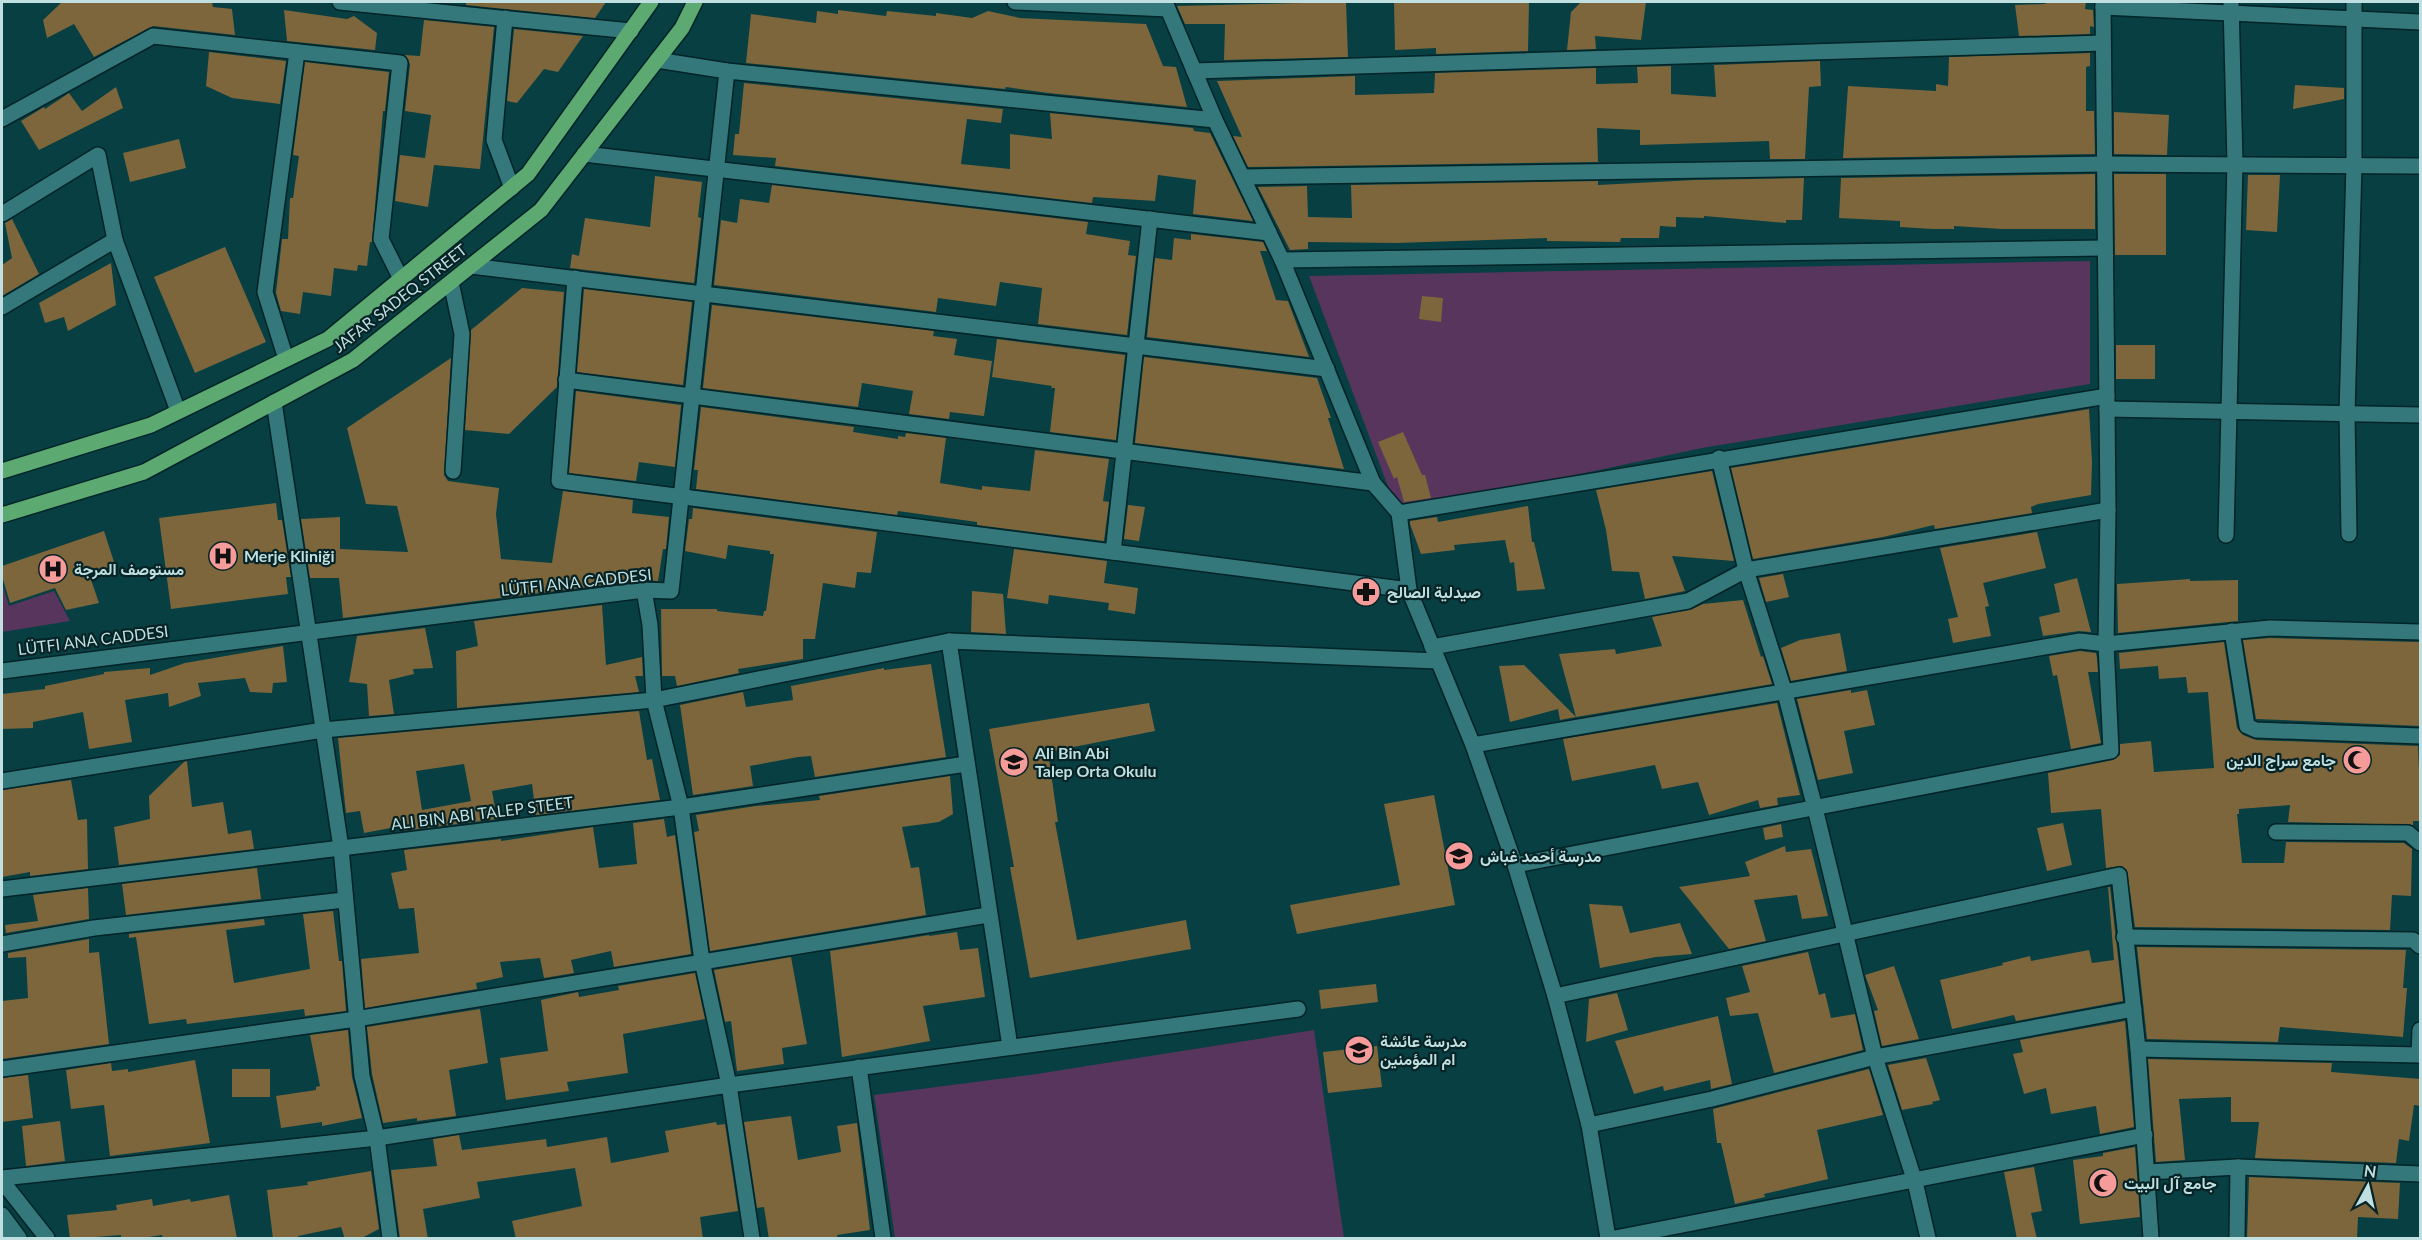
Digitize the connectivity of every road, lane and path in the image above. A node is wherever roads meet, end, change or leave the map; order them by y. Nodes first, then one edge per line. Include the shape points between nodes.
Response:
1 (340, 2) edge
2 (651, 2) edge
3 (695, 2) edge
4 (1015, 2) edge
5 (2354, 2) edge
6 (2103, 4) edge
7 (401, 5) edge
8 (1166, 5) edge
9 (2231, 7) edge
10 (505, 18) junction
11 (2353, 19) junction
12 (2421, 22) edge
13 (631, 31) junction
14 (2103, 43) junction
15 (297, 52) junction
16 (657, 60) junction
17 (727, 71) junction
18 (1194, 71) junction
19 (2, 119) edge
20 (1215, 120) junction
21 (584, 154) junction
22 (2235, 163) junction
23 (2105, 164) junction
24 (2354, 165) junction
25 (2421, 166) edge
26 (717, 170) junction
27 (1244, 177) junction
28 (512, 188) junction
29 (2, 214) edge
30 (1150, 219) junction
31 (1269, 233) junction
32 (115, 240) junction
33 (2106, 248) junction
34 (1282, 260) junction
35 (471, 266) junction
36 (575, 278) junction
37 (400, 279) junction
38 (451, 282) junction
39 (703, 294) junction
40 (2, 307) edge
41 (1137, 346) junction
42 (286, 359) junction
43 (1326, 369) junction
44 (566, 380) junction
45 (692, 396) junction
46 (274, 402) junction
47 (2107, 403) junction
48 (178, 411) junction
49 (2228, 411) junction
50 (2347, 414) junction
51 (2421, 415) edge
52 (1125, 452) junction
53 (1719, 459) junction
54 (2, 471) edge
55 (453, 471) dead end
56 (1372, 483) junction
57 (681, 497) junction
58 (2108, 510) junction
59 (1399, 513) junction
60 (2, 515) edge
61 (2349, 534) dead end
62 (2226, 535) dead end
63 (1113, 552) junction
64 (1746, 570) junction
65 (644, 590) junction
66 (1409, 590) junction
67 (310, 631) junction
68 (2232, 631) junction
69 (2421, 632) edge
70 (949, 641) junction
71 (2106, 644) junction
72 (1435, 654) junction
73 (2, 670) edge
74 (1785, 693) junction
75 (654, 700) junction
76 (323, 730) junction
77 (2421, 736) edge
78 (1473, 745) junction
79 (966, 764) junction
80 (2, 781) edge
81 (681, 807) junction
82 (1815, 808) junction
83 (2276, 832) dead end
84 (2421, 843) edge
85 (341, 848) junction
86 (1515, 864) junction
87 (2, 889) edge
88 (344, 900) junction
89 (988, 915) junction
90 (1846, 933) junction
91 (2124, 937) junction
92 (2, 944) edge
93 (2421, 946) edge
94 (702, 961) junction
95 (1555, 996) junction
96 (1298, 1009) dead end
97 (2134, 1009) junction
98 (356, 1019) junction
99 (2421, 1030) edge
100 (1010, 1047) junction
101 (2138, 1049) junction
102 (2420, 1055) edge
103 (1875, 1057) junction
104 (859, 1067) junction
105 (2, 1069) edge
106 (729, 1085) junction
107 (1589, 1125) junction
108 (2145, 1135) junction
109 (376, 1138) junction
110 (2238, 1167) junction
111 (2147, 1172) junction
112 (2421, 1174) edge
113 (3, 1181) edge
114 (1915, 1182) junction
115 (2, 1215) edge
116 (2, 1235) edge
117 (19, 1238) edge
118 (47, 1239) edge
119 (390, 1239) edge
120 (752, 1239) edge
121 (883, 1239) edge
122 (1608, 1239) edge
123 (1615, 1239) edge
124 (1928, 1239) edge
125 (2151, 1239) edge
126 (2237, 1239) edge

1 - 7 street
2 - 13 main road, JAFAR SADEQ STREET
3 - 16 main road, JAFAR SADEQ STREET via 682,28
4 - 8 street
5 - 11 street
6 - 9 street
6 - 14 street
7 - 10 street
8 - 18 street
9 - 11 street
9 - 22 street
10 - 13 street
10 - 28 street via 494,140
11 - 12 street
11 - 24 street
13 - 28 main road, JAFAR SADEQ STREET via 528,174
14 - 18 street
14 - 23 street
15 - 19 street via 153,36
15 - 37 street via 400,63 381,239
15 - 42 street via 265,292
16 - 17 street
16 - 21 main road, JAFAR SADEQ STREET
17 - 20 street
17 - 26 street, LÜTFI ANA CADDESI
18 - 20 street
20 - 27 street
21 - 26 street
21 - 35 main road, JAFAR SADEQ STREET via 541,210
22 - 23 street
22 - 24 street
22 - 49 street
23 - 27 street
23 - 33 street
24 - 25 street
24 - 50 street
26 - 30 street
26 - 39 street, LÜTFI ANA CADDESI
27 - 31 street
28 - 37 main road, JAFAR SADEQ STREET
29 - 32 street via 98,155
30 - 31 street
30 - 41 street
31 - 34 street
32 - 40 street
32 - 48 street
33 - 34 street
33 - 47 street
34 - 43 street
35 - 36 street
35 - 38 main road, JAFAR SADEQ STREET
36 - 39 street
36 - 44 street
37 - 42 main road, JAFAR SADEQ STREET via 328,339
38 - 46 main road, JAFAR SADEQ STREET via 353,360
38 - 55 street via 462,334
39 - 41 street
39 - 45 street, LÜTFI ANA CADDESI
41 - 43 street
41 - 52 street
42 - 48 main road, JAFAR SADEQ STREET
43 - 56 street
44 - 45 street
44 - 57 street via 559,481
45 - 52 street
45 - 57 street, LÜTFI ANA CADDESI
46 - 60 main road, JAFAR SADEQ STREET via 144,472
46 - 67 street
47 - 49 street
47 - 53 street
47 - 58 street
48 - 54 main road, JAFAR SADEQ STREET via 151,426
49 - 50 street
49 - 62 street
50 - 51 street
50 - 61 street
52 - 56 street
52 - 63 street
53 - 59 street
53 - 64 street
56 - 59 street
57 - 63 street
57 - 65 street, LÜTFI ANA CADDESI via 671,591
58 - 64 street
58 - 71 street
59 - 66 street
63 - 66 street
64 - 72 street via 1688,601
64 - 74 street
65 - 67 street, LÜTFI ANA CADDESI
65 - 75 street via 651,625
66 - 72 street
67 - 73 street, LÜTFI ANA CADDESI
67 - 76 street
68 - 69 street via 2270,628
68 - 71 street
68 - 77 street via 2247,726 2256,730
70 - 72 street
70 - 75 street
70 - 79 street
71 - 74 street via 2080,641
71 - 82 street via 2111,751
72 - 78 street
74 - 78 street
74 - 82 street
75 - 76 street
75 - 81 street
76 - 80 street
76 - 85 street
78 - 86 street
79 - 81 street, ALI BIN ABI TALEP STEET
79 - 89 street
81 - 85 street, ALI BIN ABI TALEP STEET
81 - 94 street
82 - 86 street
82 - 90 street
83 - 84 street via 2409,833
85 - 87 street, ALI BIN ABI TALEP STEET
85 - 88 street
86 - 95 street
88 - 92 street via 94,928
88 - 98 street
89 - 94 street
89 - 100 street
90 - 91 street via 2119,875
90 - 95 street
90 - 103 street
91 - 93 street via 2413,940
91 - 97 street
94 - 98 street
94 - 106 street
95 - 107 street
96 - 100 street
97 - 101 street
97 - 103 street
98 - 105 street
98 - 109 street via 362,1076
99 - 102 street
100 - 104 street
101 - 102 street
101 - 108 street
103 - 107 street via 1712,1099
103 - 114 street
104 - 106 street
104 - 121 street
106 - 109 street
106 - 120 street
107 - 122 street
108 - 111 street
108 - 114 street
109 - 113 street
109 - 119 street
110 - 111 street
110 - 112 street
110 - 126 street
111 - 125 street
113 - 118 street
114 - 123 street
114 - 124 street
115 - 117 street
116 - 117 street

